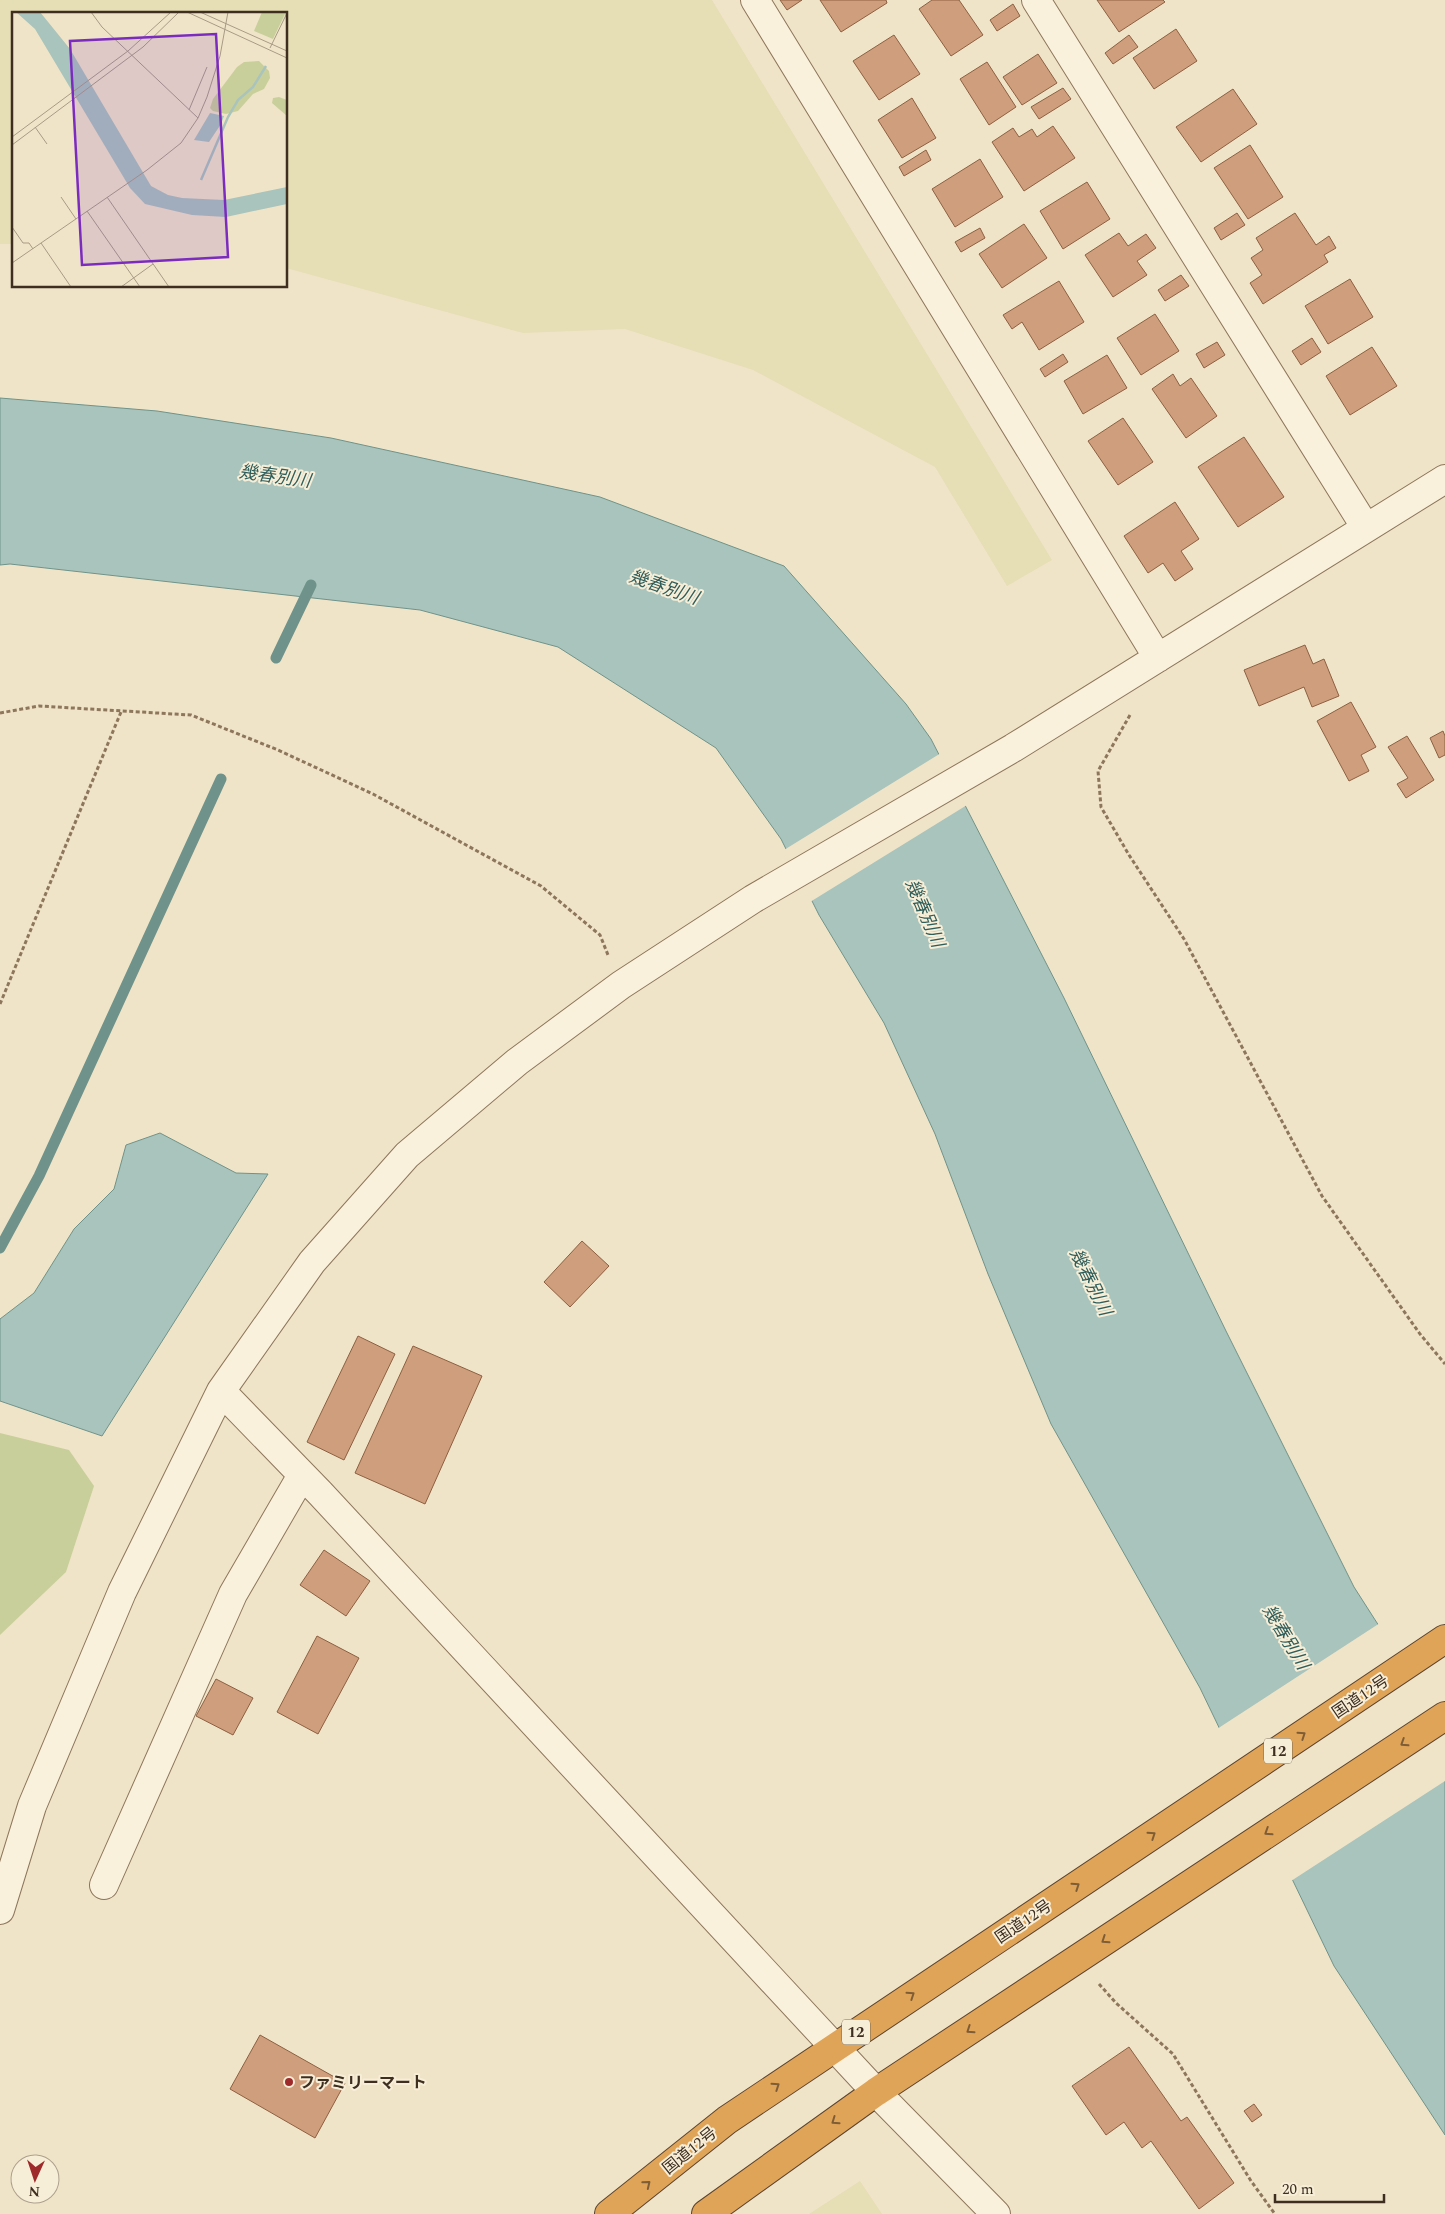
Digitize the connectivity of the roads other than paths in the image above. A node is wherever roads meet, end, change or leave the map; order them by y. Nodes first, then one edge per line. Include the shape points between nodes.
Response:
1 (755, 0) edge
2 (1036, 0) edge
3 (1445, 479) edge
4 (1366, 528) junction
5 (1158, 658) junction
6 (221, 1391) junction
7 (302, 1475) junction
8 (1445, 1639) edge
9 (1445, 1716) edge
10 (104, 1885) dead end
11 (0, 1910) edge
12 (834, 2046) junction
13 (876, 2092) junction
14 (609, 2214) edge
15 (706, 2214) edge
16 (996, 2214) edge

1 - 5 street
2 - 4 street
3 - 4 street
4 - 5 street
5 - 6 street via 1013,748 753,899 621,985 517,1062 407,1156 312,1262
6 - 7 street
6 - 11 street via 122,1592 32,1806
7 - 10 street via 233,1594
7 - 12 street
12 -> 8 highway, 国道12号 / 12
9 -> 13 highway
12 - 13 street
14 -> 12 highway, 国道12号 / 12 via 727,2120
13 -> 15 highway
13 - 16 street

